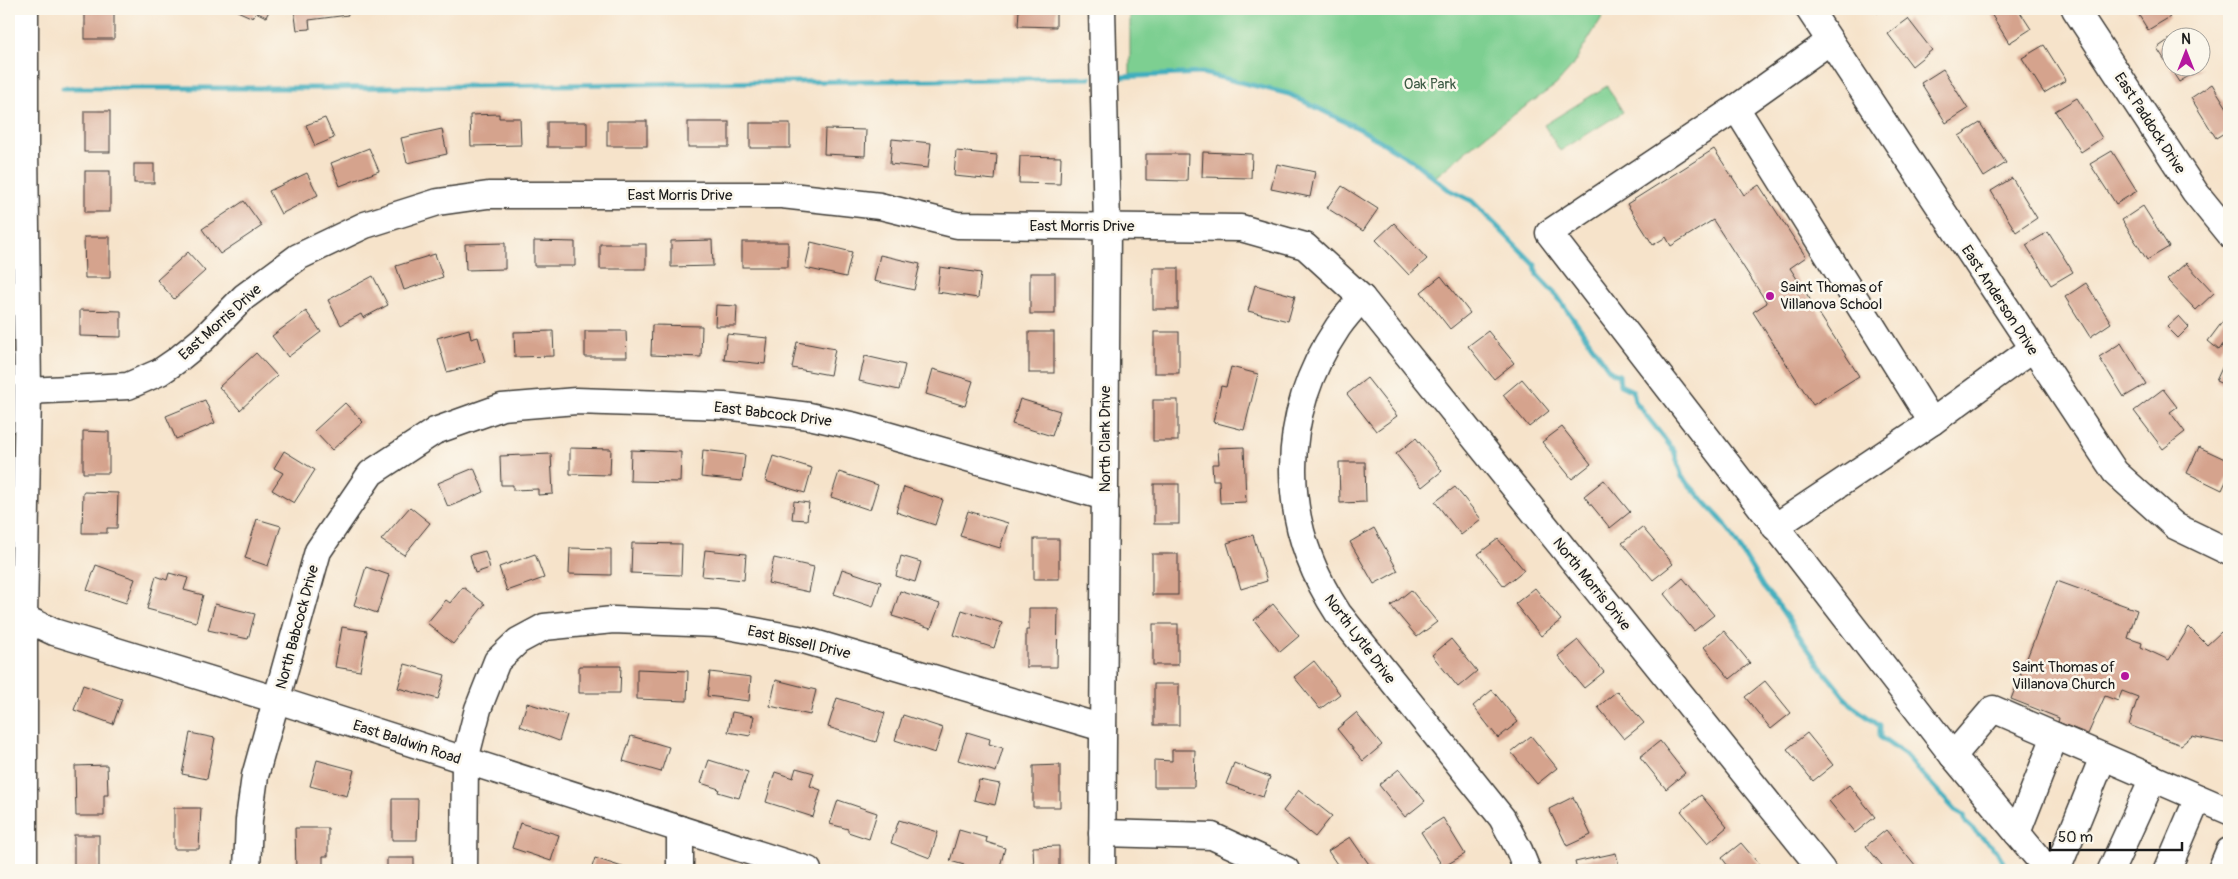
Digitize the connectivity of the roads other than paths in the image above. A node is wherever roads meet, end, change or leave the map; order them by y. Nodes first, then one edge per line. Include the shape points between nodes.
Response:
1 (25, 9) edge
2 (1102, 9) edge
3 (1810, 9) edge
4 (2075, 9) edge
5 (1830, 41) junction
6 (1736, 108) junction
7 (1107, 227) junction
8 (2229, 234) edge
9 (17, 268) edge
10 (1362, 298) junction
11 (2032, 349) junction
12 (28, 391) junction
13 (1932, 422) junction
14 (435, 431) joint
15 (1105, 498) junction
16 (1775, 527) junction
17 (2229, 552) edge
18 (16, 614) edge
19 (277, 700) junction
20 (1103, 728) junction
21 (2055, 736) junction
22 (1953, 756) junction
23 (2103, 757) junction
24 (464, 760) junction
25 (2153, 778) junction
26 (2198, 798) junction
27 (2229, 811) edge
28 (680, 829) junction
29 (1102, 833) junction
30 (2017, 833) junction
31 (2229, 851) edge
32 (24, 870) edge
33 (247, 870) edge
34 (464, 870) edge
35 (680, 870) edge
36 (808, 870) edge
37 (1102, 870) edge
38 (1286, 870) edge
39 (1527, 870) edge
40 (1822, 870) edge
41 (2048, 870) edge
42 (2057, 870) edge
43 (2111, 870) edge
44 (2168, 870) edge
45 (2221, 870) edge

1 - 9 street
2 - 7 street, North Clark Drive
3 - 5 street, East Anderson Drive
4 - 8 street, East Paddock Drive via 2195,192
5 - 6 street
5 - 11 street, East Anderson Drive
6 - 13 street
6 - 16 street via 1549,233
7 - 10 street, East Morris Drive via 1241,228 1306,246
7 - 12 street, East Morris Drive via 957,225 880,206 782,195 509,194 438,202 365,225 298,258 244,297 203,339 160,372 128,386
7 - 15 street, North Clark Drive
9 - 12 street
10 - 39 street, North Lytle Drive via 1338,326 1322,352 1296,427 1293,453 1300,528 1316,577 1338,614 1502,818
10 - 40 street, North Morris Drive
11 - 13 street
11 - 17 street, East Anderson Drive via 2115,472 2175,526
12 - 18 street
13 - 16 street
14 - 15 street, East Babcock Drive via 502,407 576,401 724,406 809,416 854,426
14 - 19 street, North Babcock Drive via 371,473 318,551
15 - 20 street, North Clark Drive
16 - 22 street
18 - 19 street, East Baldwin Road via 54,632
18 - 32 street
19 - 24 street, East Baldwin Road
19 - 33 street, North Babcock Drive via 255,776
20 - 24 street, East Bissell Drive via 804,640 717,624 613,620 544,627 518,641 497,662 478,709
20 - 29 street, North Clark Drive
21 - 22 street via 1993,709
21 - 23 street
21 - 30 street
22 - 30 street
23 - 25 street
23 - 42 street
24 - 28 street, East Baldwin Road
24 - 34 street
25 - 26 street
25 - 43 street
26 - 27 street
26 - 44 street
28 - 35 street
28 - 36 street, East Baldwin Road
29 - 37 street, North Clark Drive
29 - 38 street via 1212,836
30 - 41 street
31 - 45 street

